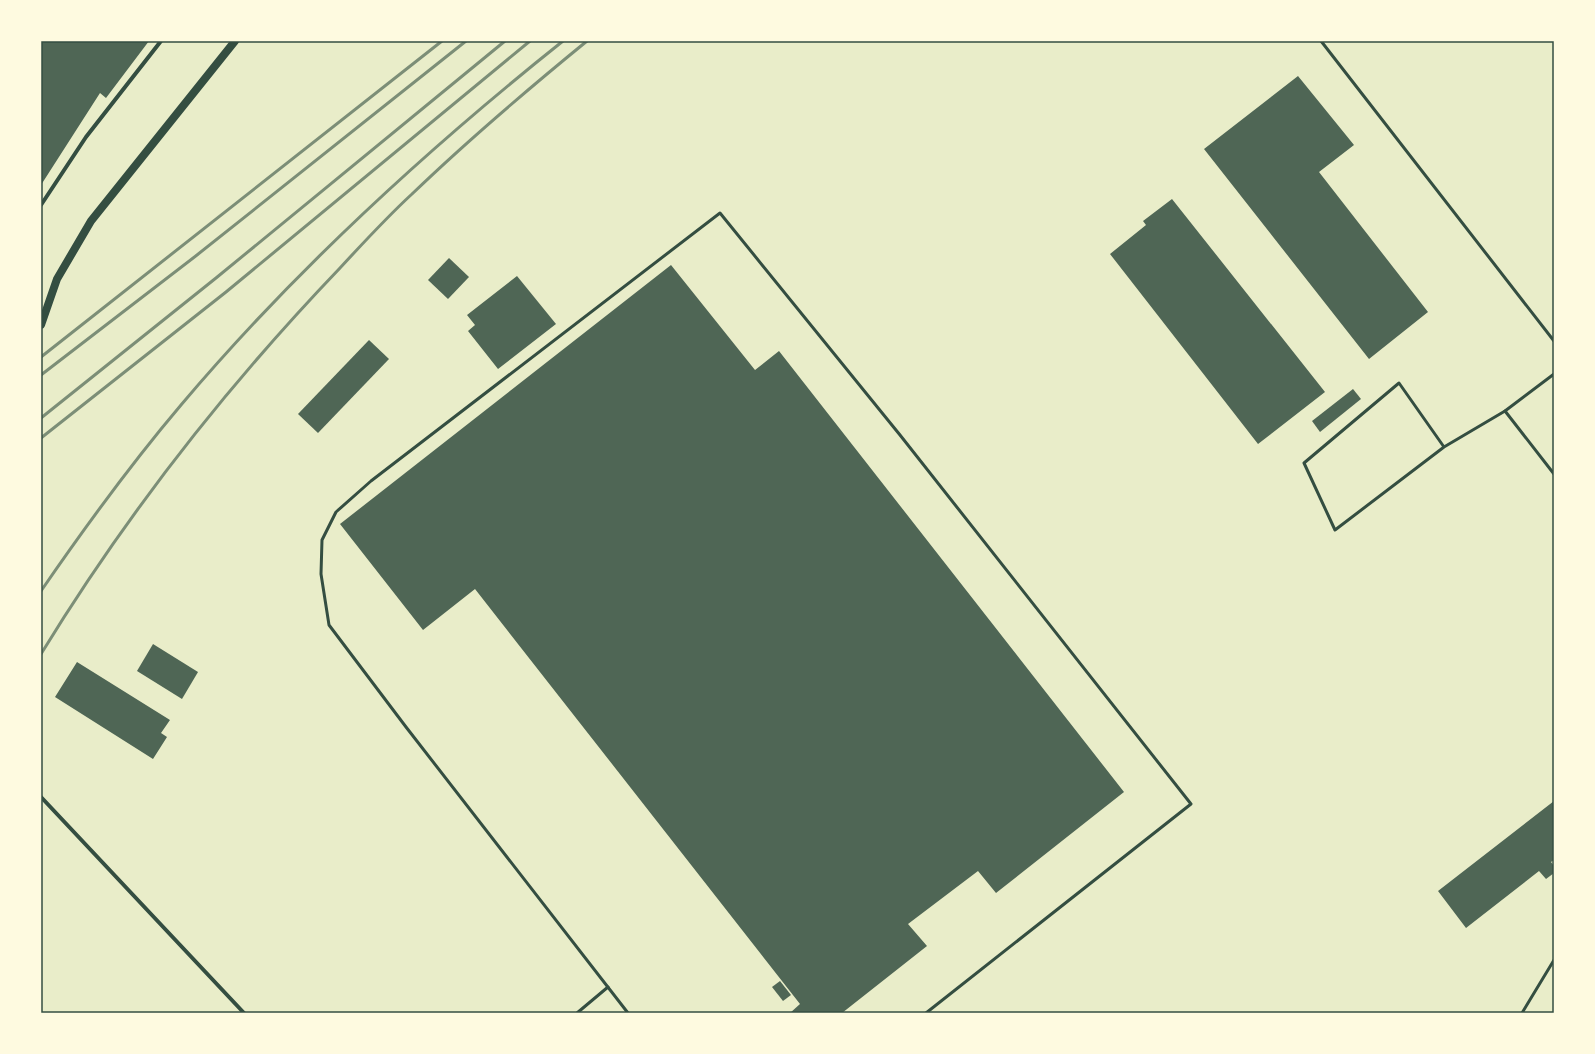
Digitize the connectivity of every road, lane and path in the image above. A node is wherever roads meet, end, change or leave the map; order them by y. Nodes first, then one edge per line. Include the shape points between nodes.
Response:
1 (161, 41) edge
2 (235, 41) edge
3 (1321, 41) edge
4 (41, 205) edge
5 (41, 325) edge
6 (1554, 341) edge
7 (1554, 374) edge
8 (1505, 411) junction
9 (1444, 447) junction
10 (1554, 474) edge
11 (41, 797) edge
12 (1554, 960) edge
13 (608, 988) junction
14 (244, 1013) edge
15 (577, 1013) edge
16 (628, 1013) edge
17 (926, 1013) edge
18 (1522, 1013) edge

1 - 4 street via 86,137
2 - 5 main road via 91,221 57,279
3 - 6 lane
7 - 8 lane
8 - 9 lane
8 - 10 lane
9 - 9 lane via 1335,530 1304,463 1399,383
11 - 14 street
12 - 18 lane
13 - 15 lane
13 - 16 lane
13 - 17 lane via 329,625 321,574 322,540 336,512 371,481 720,214 900,435 1190,804

